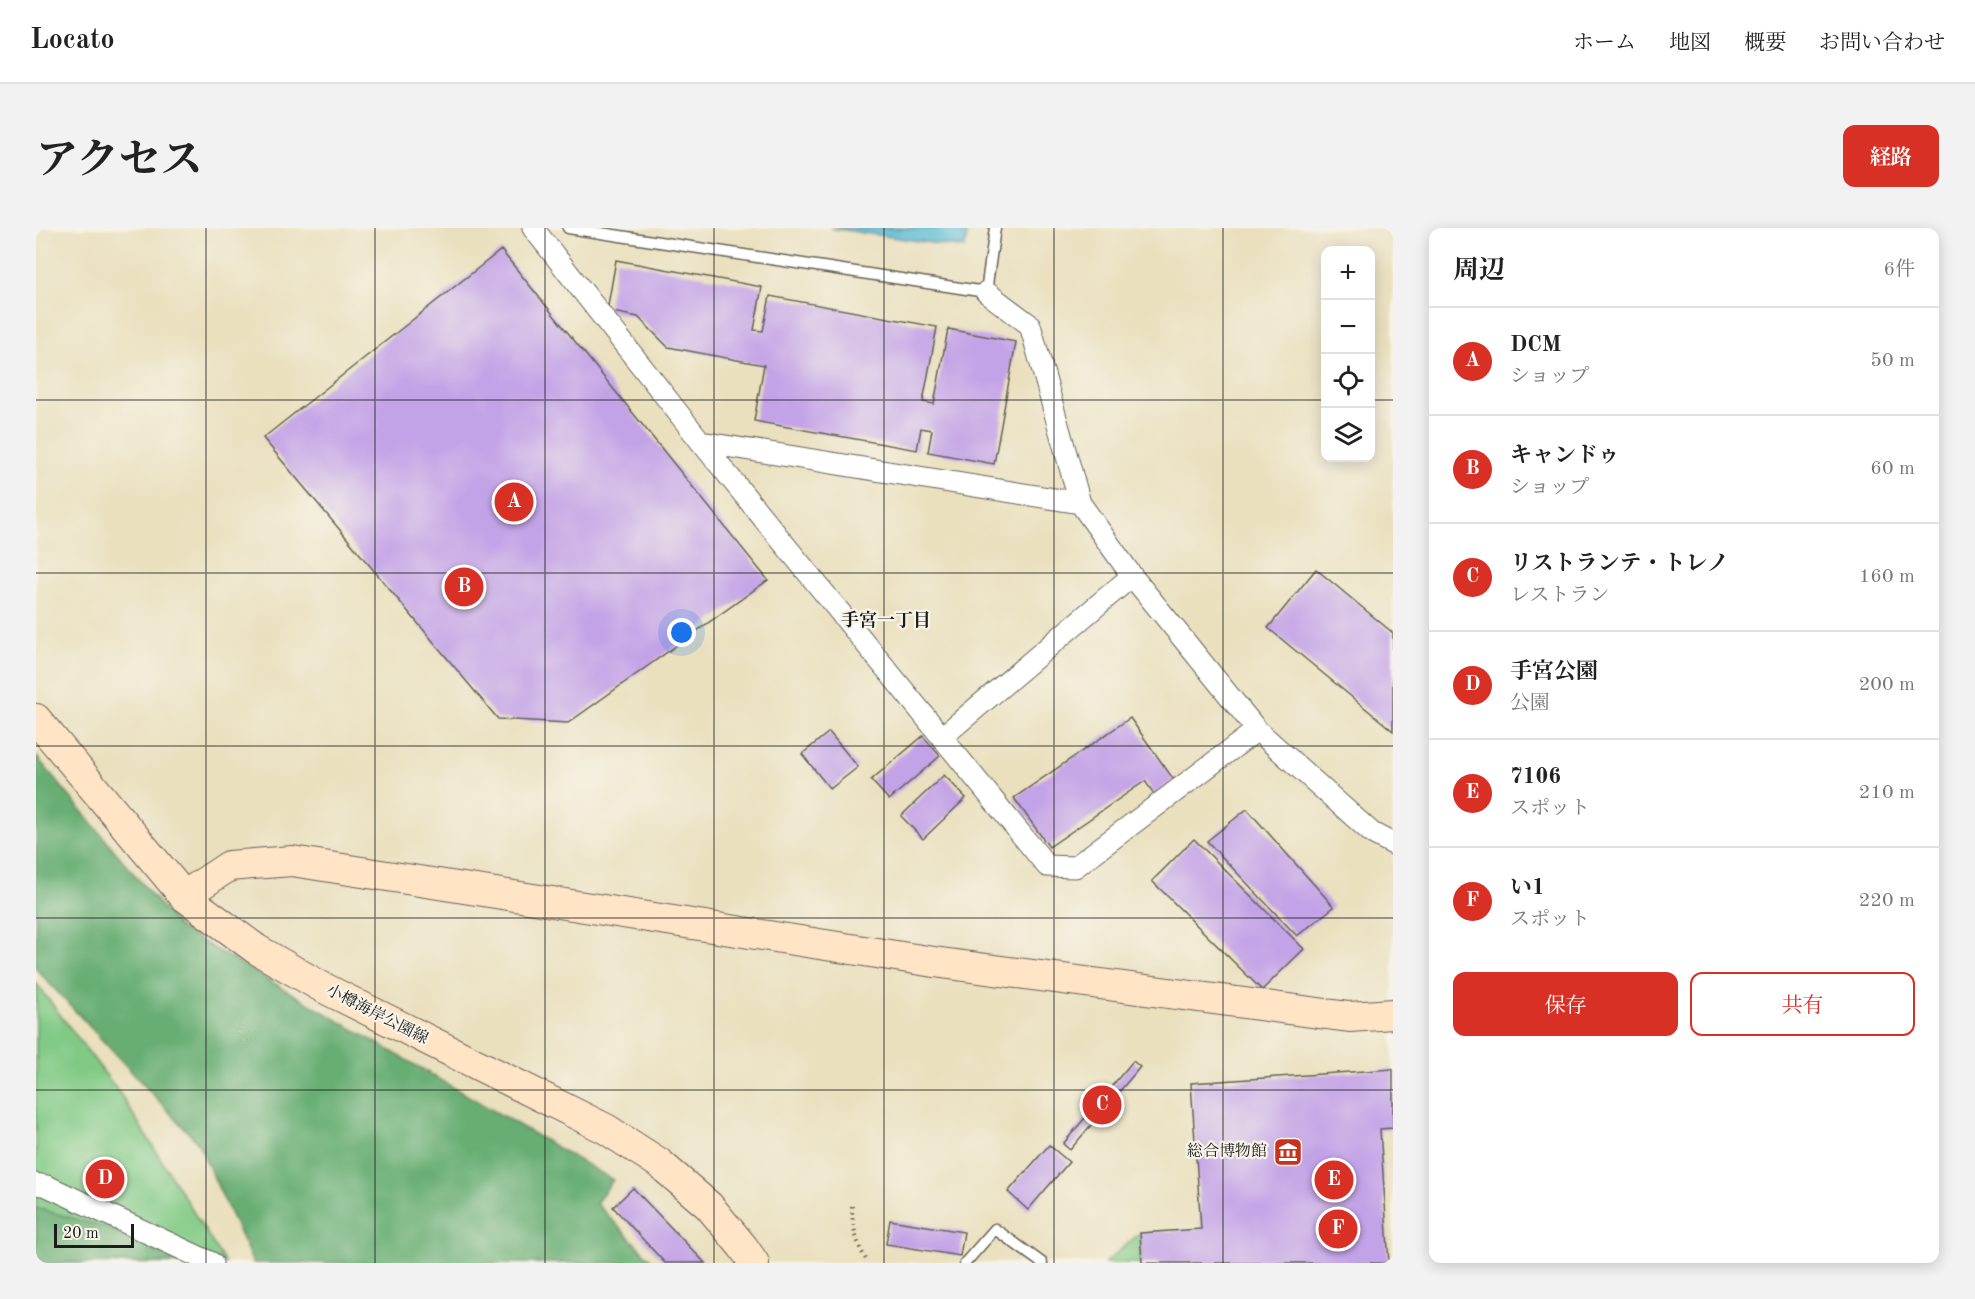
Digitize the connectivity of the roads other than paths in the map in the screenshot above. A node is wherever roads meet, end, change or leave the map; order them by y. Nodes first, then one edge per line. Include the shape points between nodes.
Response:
1 (533, 228) edge
2 (568, 228) edge
3 (995, 228) edge
4 (986, 292) junction
5 (701, 442) junction
6 (1080, 504) junction
7 (1132, 576) junction
8 (36, 719) edge
9 (1257, 730) junction
10 (942, 737) junction
11 (1393, 844) edge
12 (184, 896) junction
13 (1393, 1014) edge
14 (36, 1184) edge
15 (212, 1263) edge
16 (754, 1263) edge
17 (965, 1263) edge
18 (1042, 1263) edge

1 - 5 street
2 - 4 lane
3 - 4 lane
4 - 6 street via 1030,325
5 - 6 street
5 - 10 street
6 - 7 street
7 - 9 street
7 - 10 street
8 - 12 street, 小樽海岸公園線
9 - 10 street via 1075,867 1047,866
9 - 11 street via 1372,833
12 - 13 street via 229,866 292,861 945,964 1349,1017
12 - 16 street, 小樽海岸公園線 via 256,949 311,981 606,1129 659,1163 709,1206
14 - 15 street
17 - 18 lane via 995,1229

